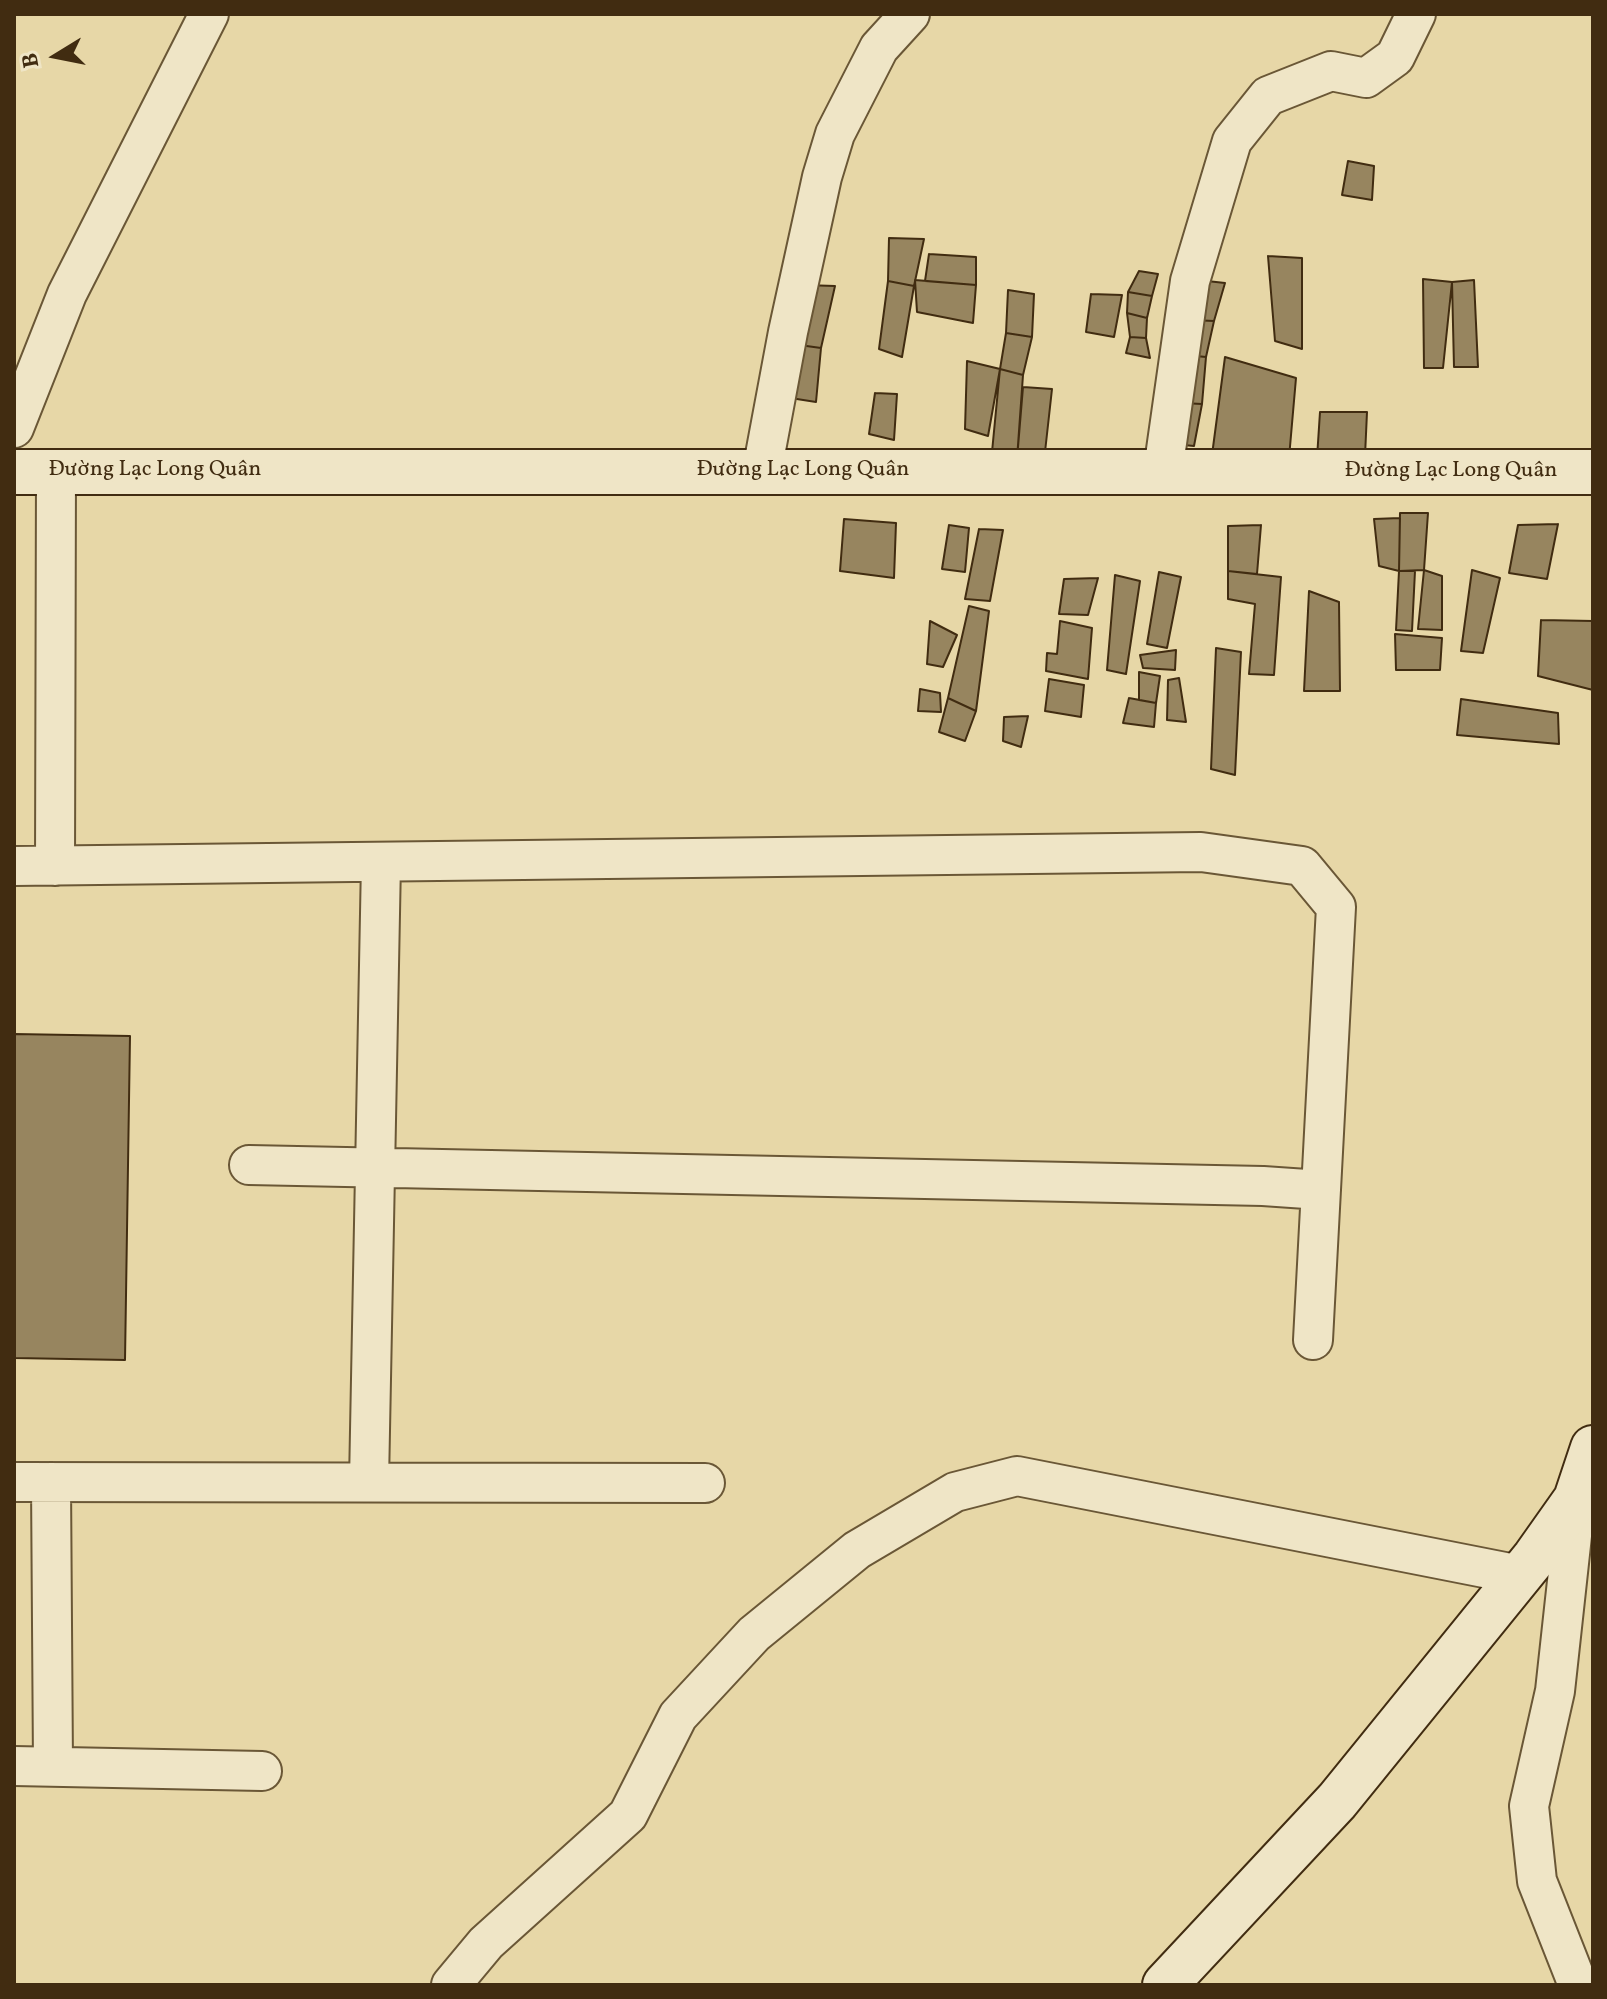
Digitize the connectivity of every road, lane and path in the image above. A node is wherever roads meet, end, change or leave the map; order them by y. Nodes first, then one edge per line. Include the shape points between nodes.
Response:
1 (209, 14) edge
2 (910, 14) edge
3 (1416, 14) edge
4 (14, 428) edge
5 (35, 471) edge
6 (762, 471) junction
7 (1163, 471) junction
8 (1593, 472) edge
9 (381, 862) junction
10 (14, 866) edge
11 (55, 866) junction
12 (249, 1165) dead end
13 (375, 1168) junction
14 (1321, 1190) junction
15 (1313, 1340) dead end
16 (1593, 1448) edge
17 (33, 1482) edge
18 (369, 1482) junction
19 (705, 1483) dead end
20 (1576, 1499) junction
21 (1520, 1575) junction
22 (1579, 1602) edge
23 (14, 1766) edge
24 (53, 1766) junction
25 (262, 1771) dead end
26 (451, 1985) edge
27 (1165, 1985) edge
28 (1578, 1985) edge

1 - 4 street via 67,294
2 - 6 street via 879,48 835,134 788,332
3 - 7 street via 1395,57 1366,78 1331,71 1268,96 1232,141 1190,281
5 - 6 main road, Đường Lạc Long Quân
5 - 11 street
6 - 7 main road, Đường Lạc Long Quân
7 - 8 main road, Đường Lạc Long Quân
9 - 11 street
9 - 13 street
9 - 14 street via 1201,852 1302,866 1336,907
10 - 11 street
12 - 13 street
13 - 14 street
13 - 18 street
14 - 15 street
16 - 20 main road
17 - 18 street
17 - 24 street
18 - 19 street
20 - 21 main road
20 - 22 street
21 - 26 street via 1017,1476 955,1492 857,1550 754,1634 678,1716 628,1815 486,1943
21 - 27 main road via 1337,1801
22 - 28 street via 1529,1806 1537,1881
23 - 24 street
24 - 25 street

